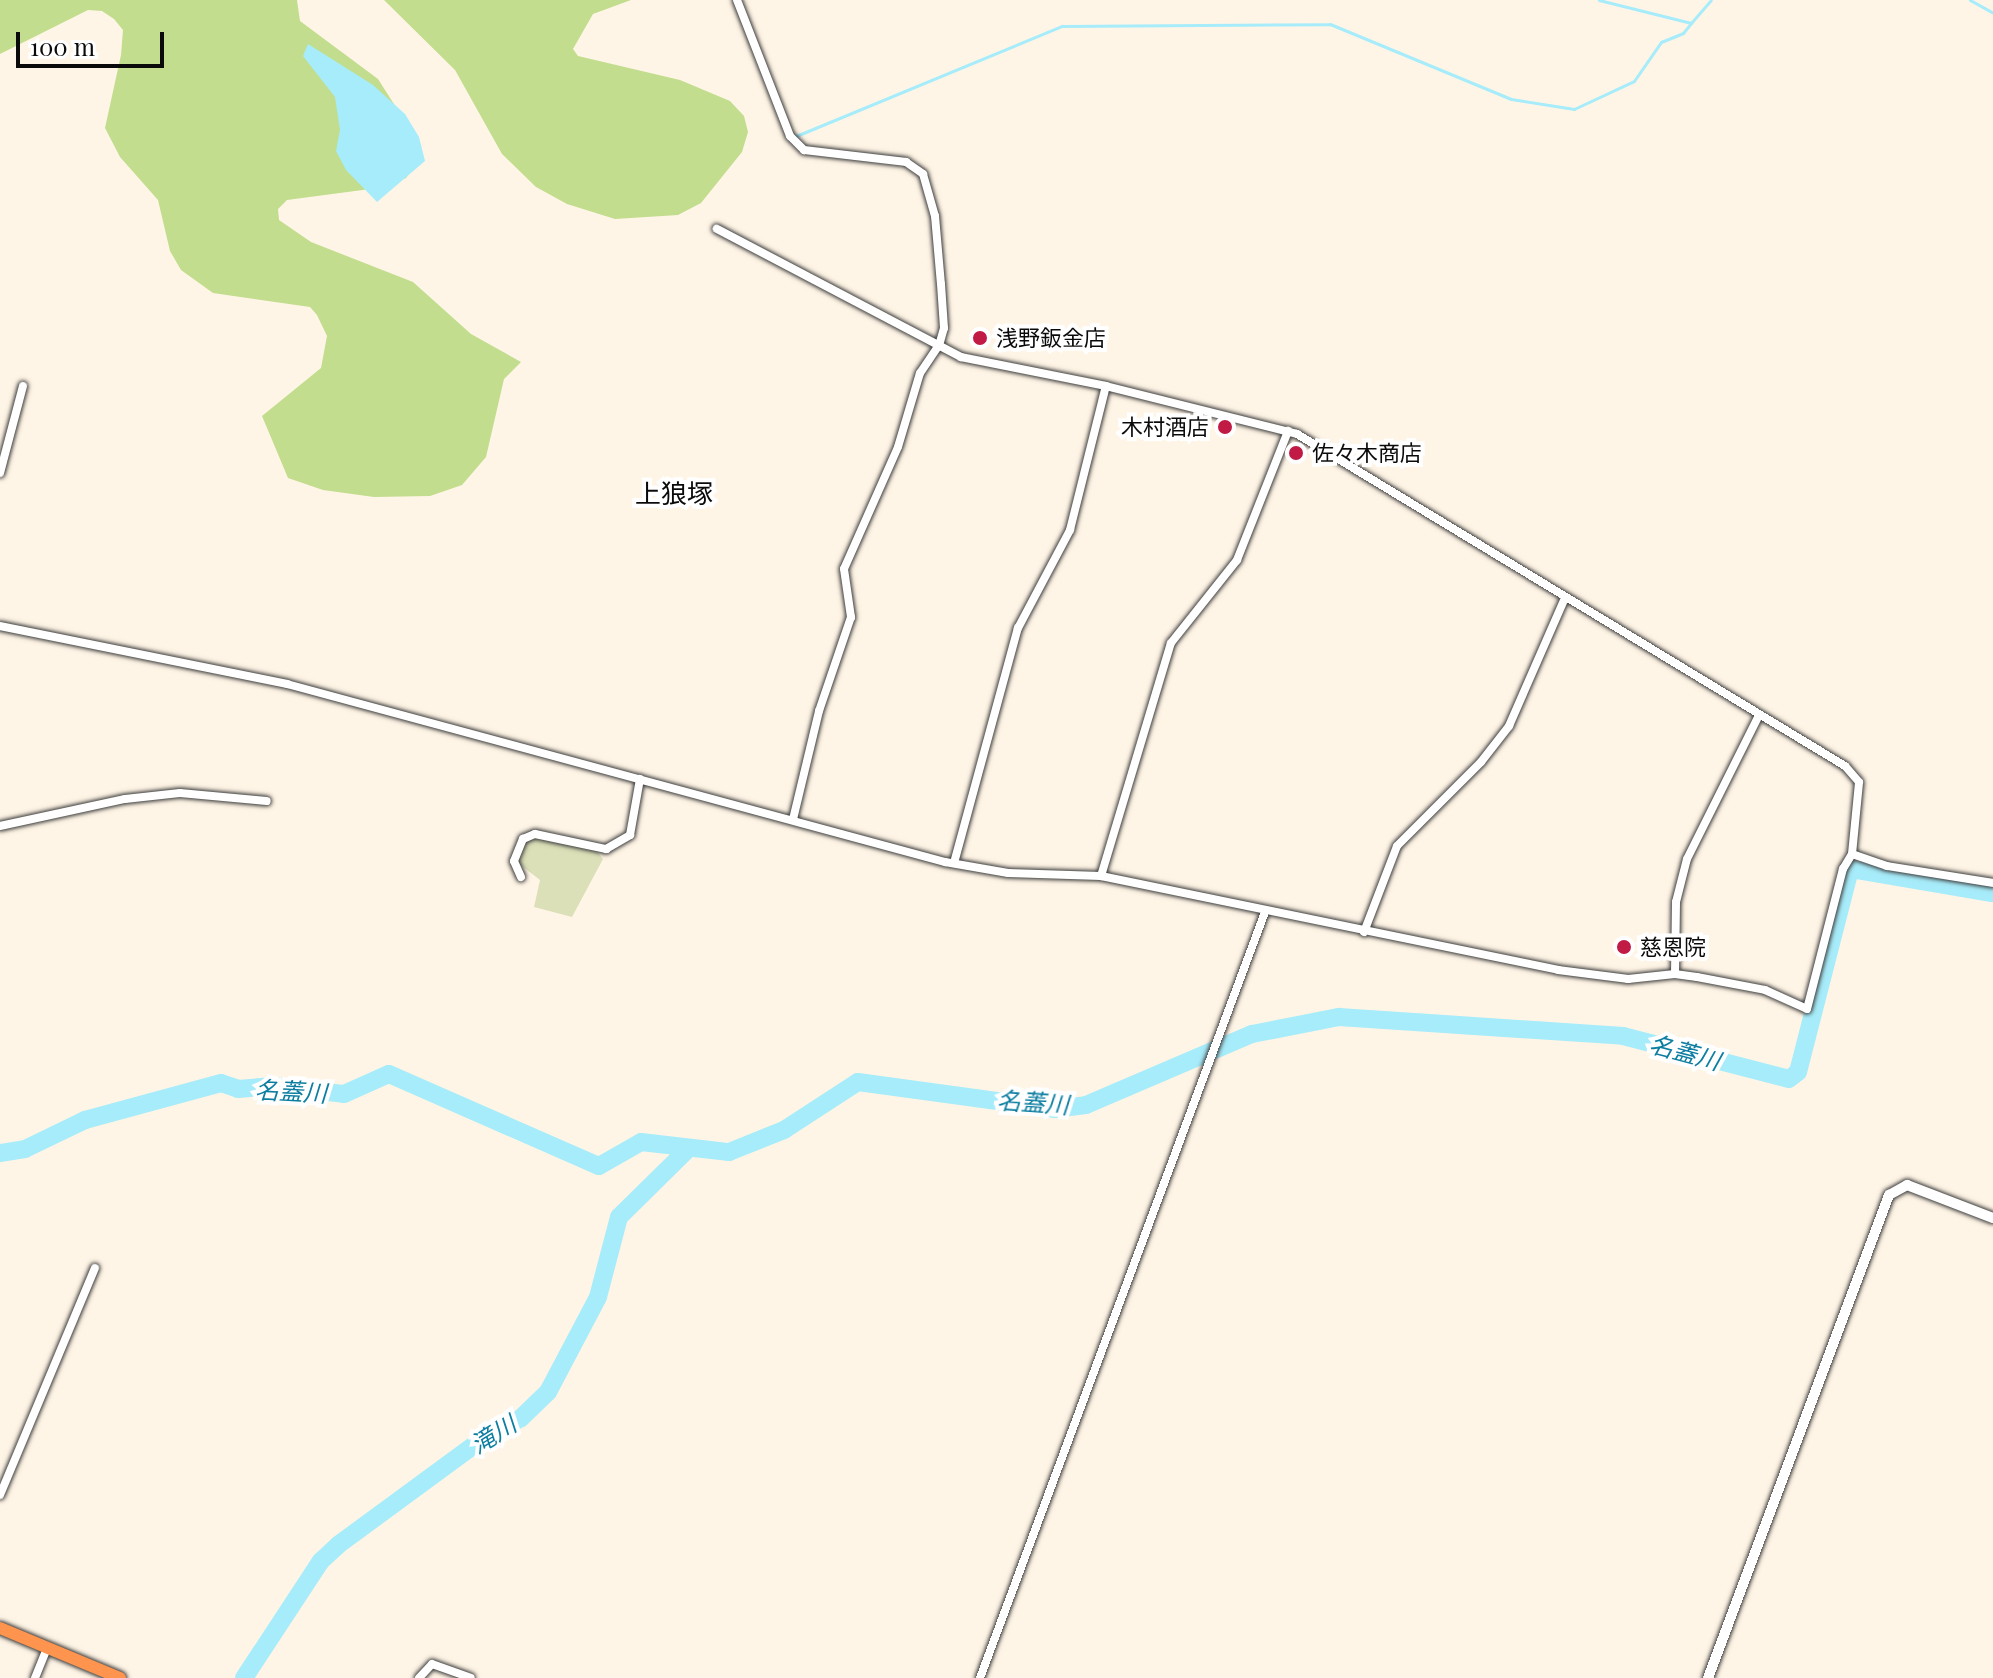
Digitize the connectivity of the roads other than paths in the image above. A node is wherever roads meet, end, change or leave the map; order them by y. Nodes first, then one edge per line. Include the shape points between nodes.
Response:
1 (737, 0) edge
2 (717, 229) dead end
3 (939, 345) junction
4 (23, 386) dead end
5 (1106, 386) junction
6 (1288, 431) junction
7 (0, 473) edge
8 (1564, 600) junction
9 (0, 626) edge
10 (1758, 717) junction
11 (640, 779) junction
12 (267, 801) dead end
13 (793, 819) junction
14 (0, 826) edge
15 (1852, 854) junction
16 (954, 863) junction
17 (1101, 876) junction
18 (521, 877) dead end
19 (1993, 883) edge
20 (1265, 912) junction
21 (1364, 932) junction
22 (1675, 974) junction
23 (1993, 1218) edge
24 (95, 1268) dead end
25 (0, 1495) edge
26 (0, 1628) edge
27 (47, 1648) junction
28 (35, 1678) edge
29 (120, 1678) edge
30 (419, 1678) edge
31 (471, 1678) edge
32 (980, 1678) edge
33 (1708, 1678) edge

1 - 3 street via 790,136 804,150 906,162 923,174 935,216 944,328
2 - 3 street
3 - 5 street via 990,365
3 - 13 street via 920,373 898,447 848,554 845,589 851,617 819,711
4 - 7 street
5 - 6 street
5 - 16 street via 1074,518 1018,628
6 - 8 street
6 - 17 street via 1241,553 1171,643
8 - 10 street
8 - 21 street via 1509,726 1481,762 1397,846
9 - 11 street via 287,684
10 - 15 street via 1845,766 1859,782
10 - 22 street via 1687,859 1676,902
11 - 13 street
11 - 18 street via 630,835 606,849 535,834 523,839 514,861
12 - 14 street via 180,793 125,799
13 - 16 street
15 - 19 street via 1887,866
15 - 22 street via 1843,869 1807,1009 1765,990
16 - 17 street via 1008,873
17 - 20 street
20 - 21 street
20 - 32 street
21 - 22 street via 1589,974 1628,979
23 - 33 street via 1907,1185 1889,1195
24 - 25 street
26 - 27 highway
27 - 28 street
27 - 29 highway
30 - 31 street via 432,1664

